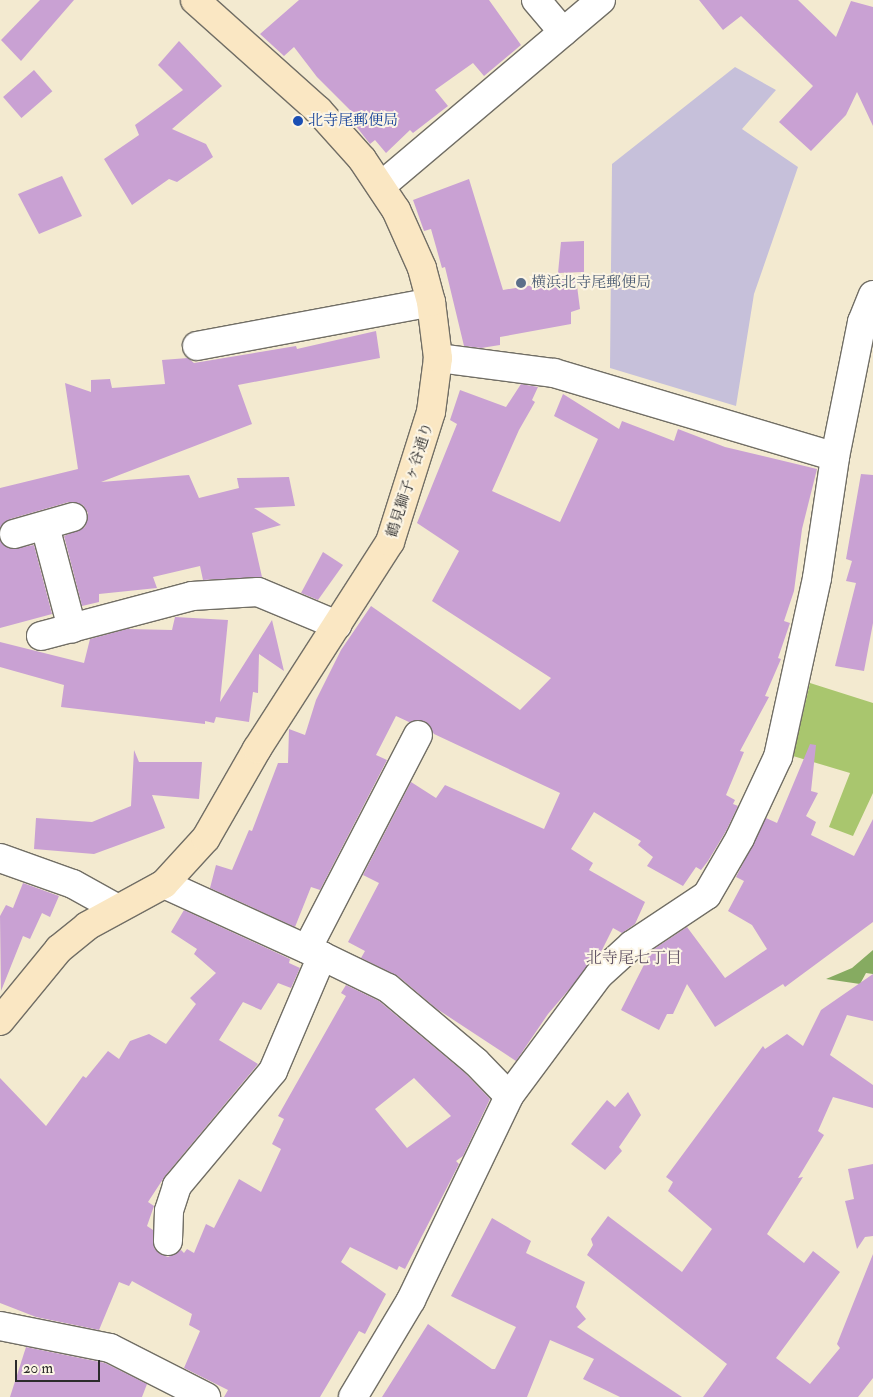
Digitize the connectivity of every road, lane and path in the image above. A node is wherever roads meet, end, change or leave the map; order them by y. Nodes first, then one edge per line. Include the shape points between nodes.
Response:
1 (195, 0) edge
2 (536, 0) edge
3 (601, 0) edge
4 (563, 32) junction
5 (381, 186) junction
6 (873, 295) edge
7 (431, 302) junction
8 (197, 346) dead end
9 (438, 358) junction
10 (835, 457) junction
11 (73, 517) dead end
12 (45, 526) junction
13 (14, 534) dead end
14 (337, 625) junction
15 (72, 628) junction
16 (41, 636) dead end
17 (418, 735) dead end
18 (0, 858) edge
19 (164, 884) junction
20 (118, 909) junction
21 (314, 953) junction
22 (0, 1021) edge
23 (510, 1096) junction
24 (168, 1241) dead end
25 (0, 1326) edge
26 (206, 1397) edge
27 (353, 1397) edge

1 - 5 main road, 鶴見獅子ヶ谷通り via 318,110
2 - 4 street
3 - 4 street
4 - 5 street
5 - 7 main road, 鶴見獅子ヶ谷通り via 409,235
6 - 10 street via 862,322
7 - 8 street
7 - 9 main road, 鶴見獅子ヶ谷通り
9 - 10 street via 554,373
9 - 14 main road, 鶴見獅子ヶ谷通り via 431,412 398,523 390,542
10 - 23 street via 817,578 778,757 740,838 707,895 632,945 599,975
11 - 12 street
12 - 13 street
12 - 15 street
14 - 15 street via 258,592 192,596
14 - 19 main road, 鶴見獅子ヶ谷通り via 206,838
15 - 16 street
17 - 21 street
18 - 20 street via 73,884
19 - 20 main road, 鶴見獅子ヶ谷通り
19 - 21 street
20 - 22 main road, 鶴見獅子ヶ谷通り via 87,926 59,949
21 - 23 street via 388,988 476,1062
21 - 24 street via 273,1071 177,1186 169,1211
23 - 27 street via 411,1300
25 - 26 street via 110,1348

